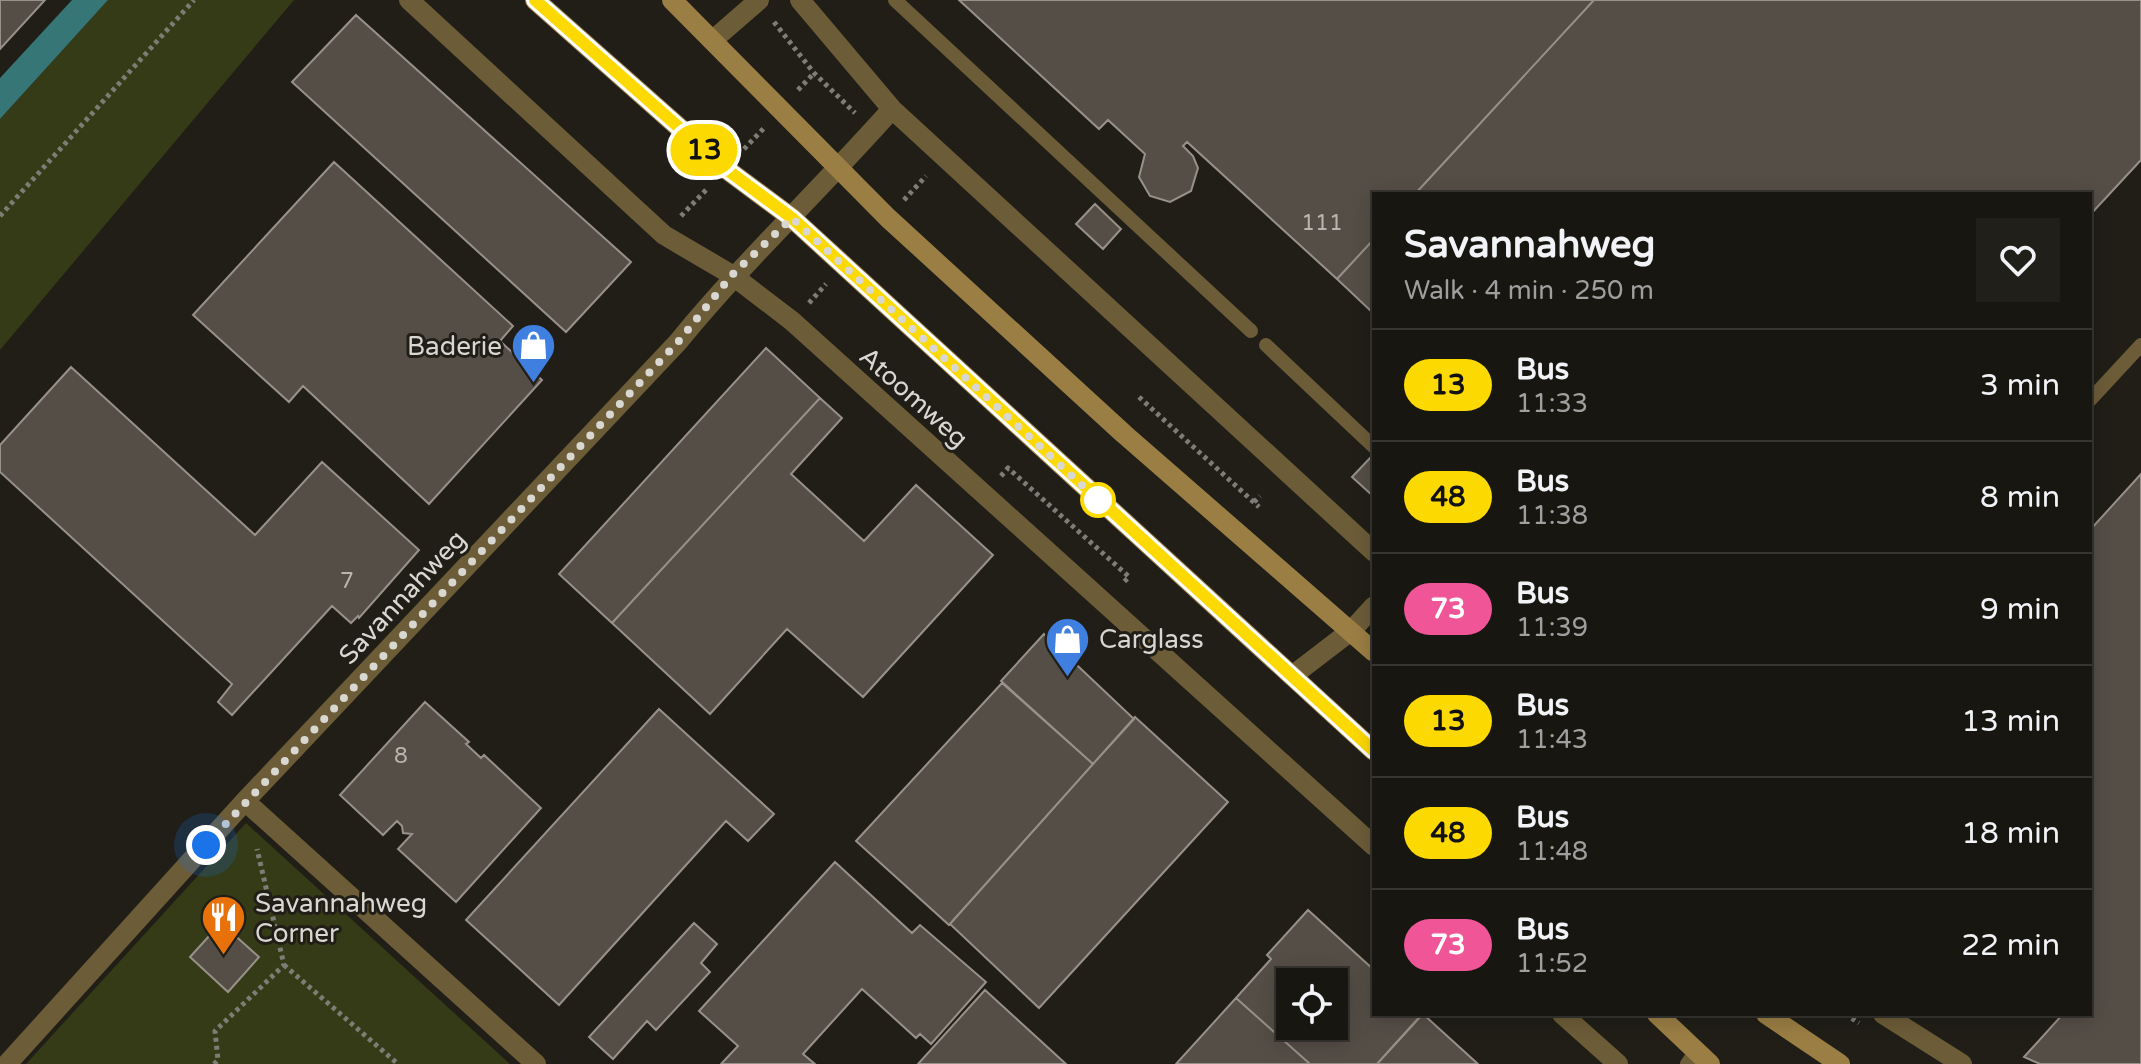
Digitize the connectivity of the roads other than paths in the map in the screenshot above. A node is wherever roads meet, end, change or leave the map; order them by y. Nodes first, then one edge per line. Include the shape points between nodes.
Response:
1 (409, 0) edge
2 (535, 0) edge
3 (672, 0) edge
4 (759, 0) edge
5 (800, 0) edge
6 (895, 0) edge
7 (713, 40) junction
8 (892, 109) junction
9 (839, 170) junction
10 (792, 218) junction
11 (732, 275) junction
12 (1251, 331) dead end
13 (1266, 345) dead end
14 (2141, 345) edge
15 (2092, 398) edge
16 (1372, 445) edge
17 (1372, 550) edge
18 (1372, 608) edge
19 (1352, 630) junction
20 (1372, 650) edge
21 (1292, 676) junction
22 (1372, 749) edge
23 (245, 801) junction
24 (1372, 844) edge
25 (1564, 1016) edge
26 (1659, 1016) edge
27 (1769, 1016) edge
28 (1886, 1016) edge
29 (1698, 1060) edge
30 (7, 1064) edge
31 (536, 1064) edge
32 (1618, 1064) edge
33 (1840, 1064) edge
34 (1962, 1064) edge

1 - 11 street, Atoomweg via 664,235
2 - 10 main road, Atoomweg via 726,169
3 - 7 main road
4 - 7 street
5 - 8 street
6 - 12 lane
7 - 9 main road
8 - 9 street
8 - 17 street
9 - 10 street, Savannahweg
9 - 19 main road via 1124,434
10 - 11 street, Savannahweg
10 - 21 main road, Atoomweg
11 - 23 street, Savannahweg via 678,342
11 - 24 street, Atoomweg via 792,321
13 - 16 lane
14 - 15 lane
18 - 19 street
19 - 20 main road
19 - 21 street
21 - 22 main road, Atoomweg
23 - 30 street, Savannahweg
23 - 31 street
25 - 32 street
26 - 29 main road
27 - 33 main road
28 - 34 street

